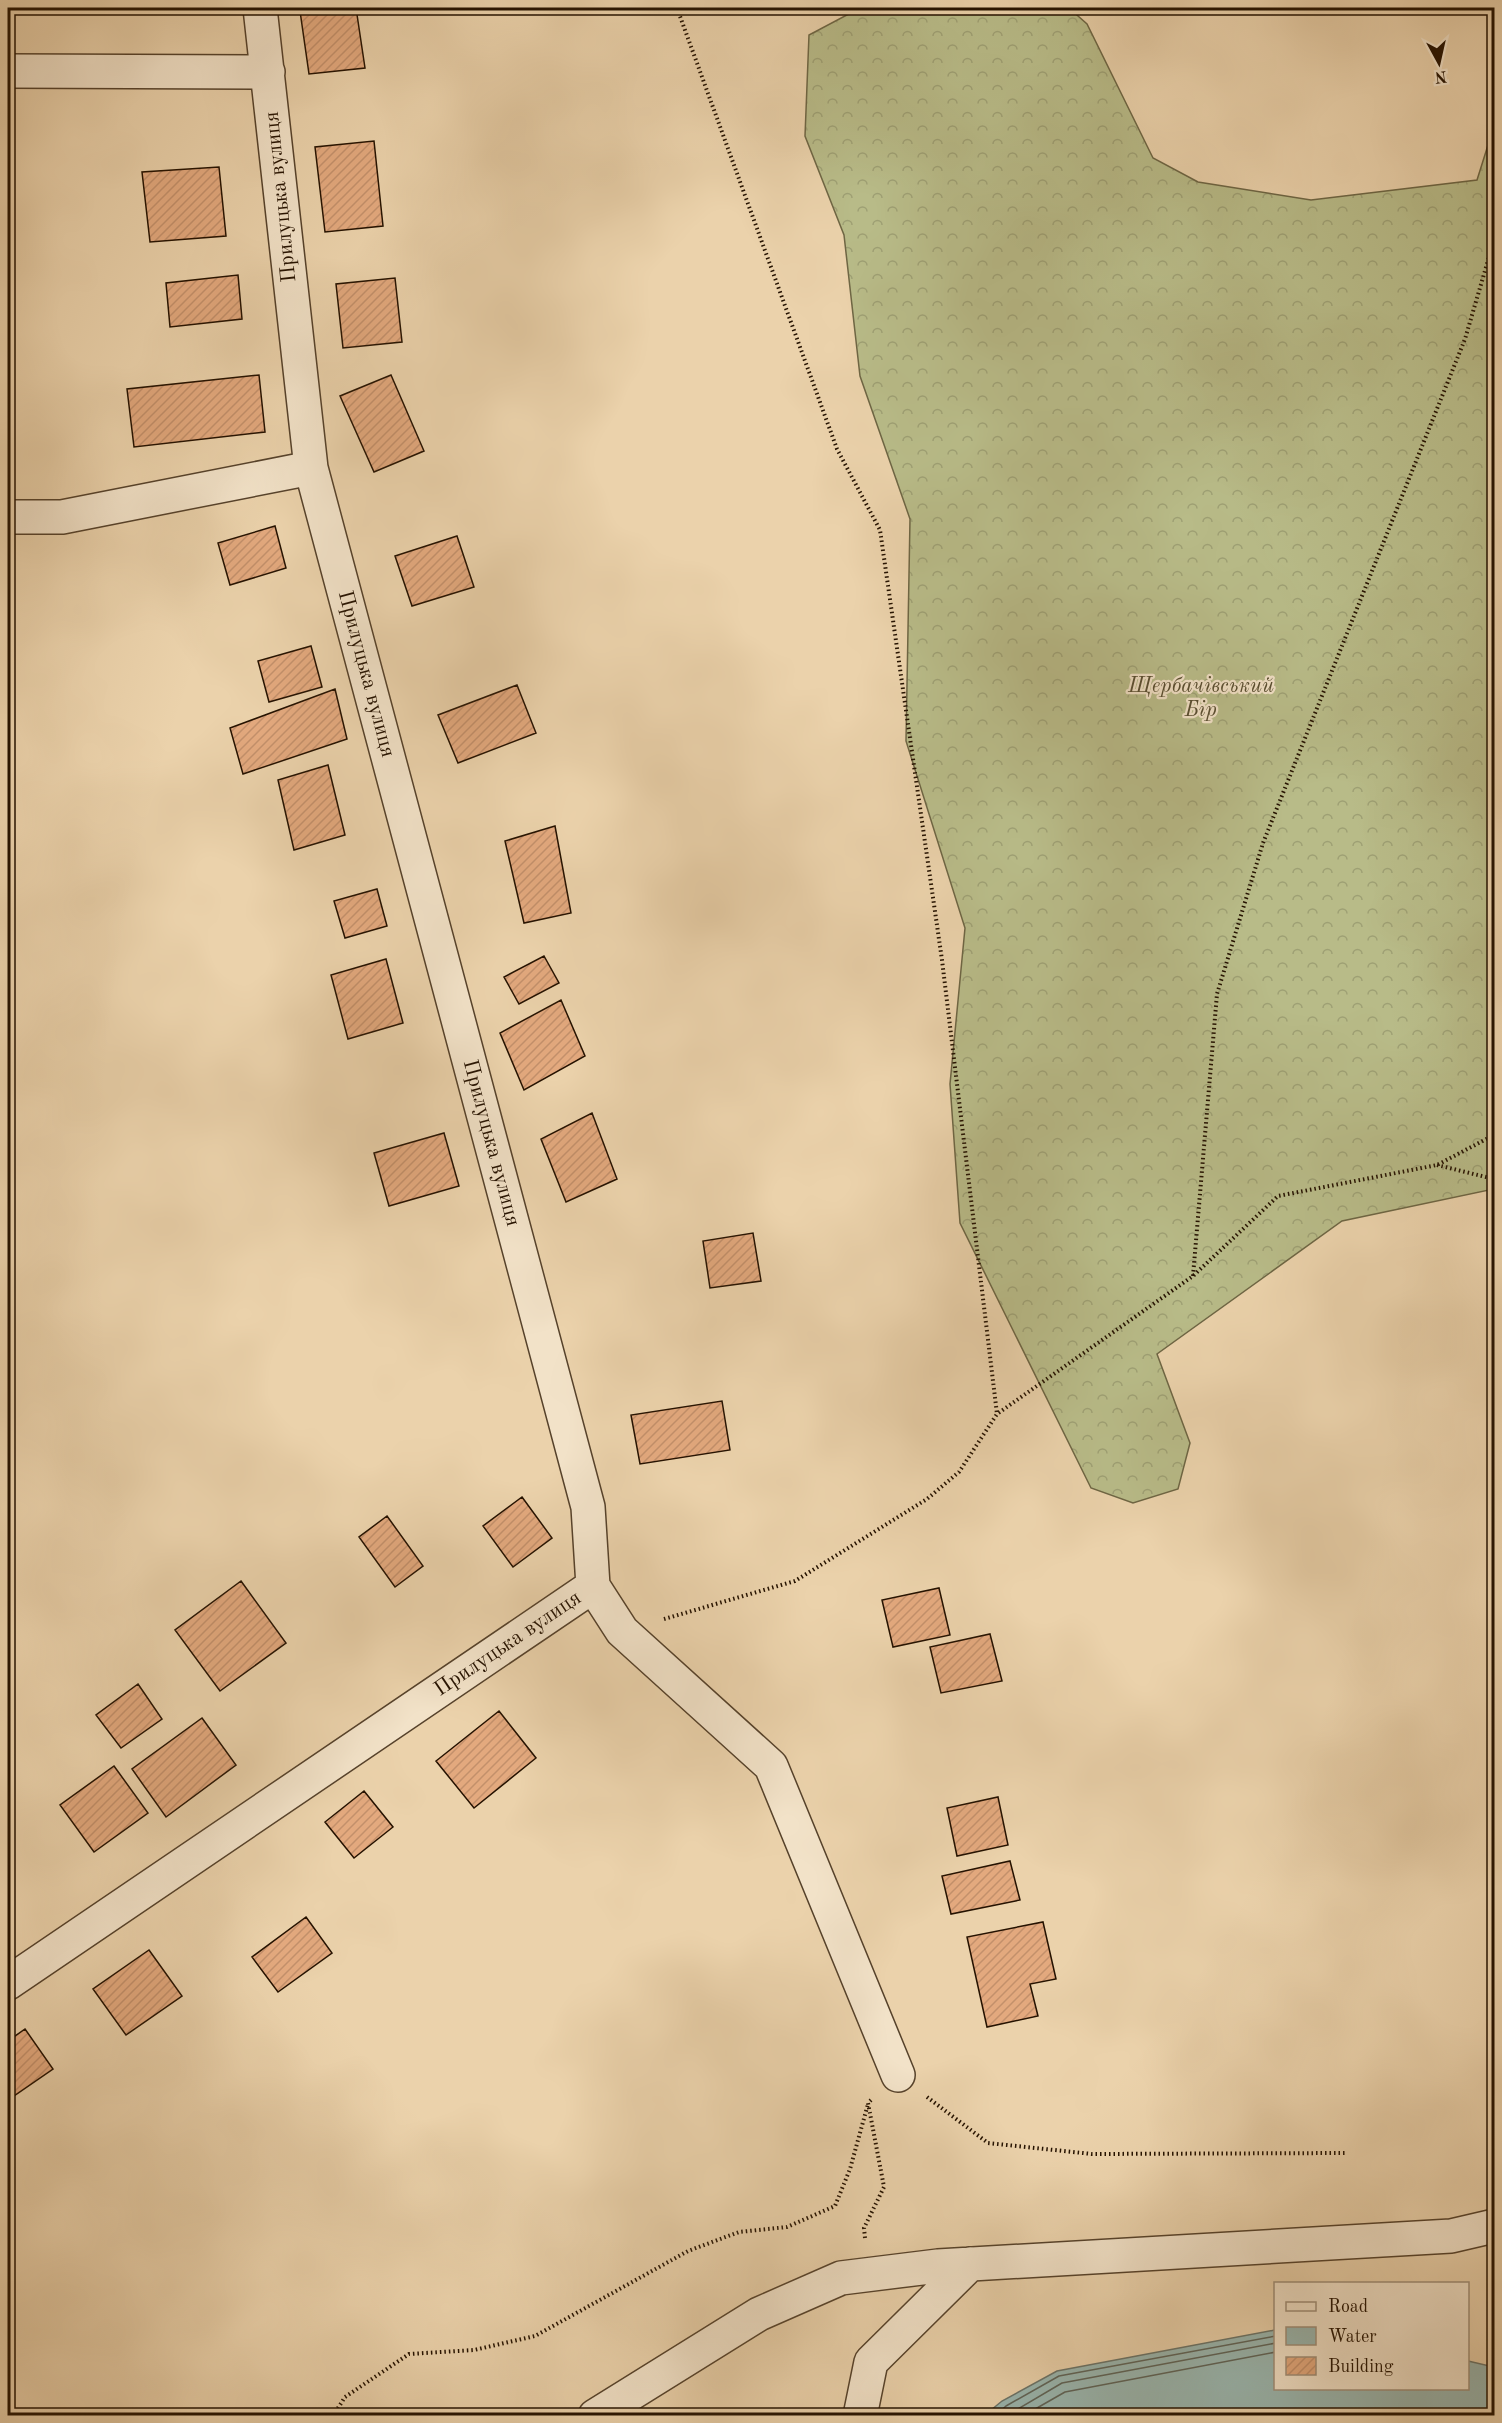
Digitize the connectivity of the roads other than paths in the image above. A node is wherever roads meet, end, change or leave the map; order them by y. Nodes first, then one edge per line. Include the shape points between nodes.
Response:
1 (260, 8) edge
2 (8, 71) edge
3 (268, 72) junction
4 (310, 468) junction
5 (8, 517) edge
6 (593, 1586) junction
7 (8, 1983) edge
8 (897, 2075) road end
9 (1494, 2226) edge
10 (970, 2264) junction
11 (595, 2415) edge
12 (860, 2415) edge

1 - 3 street, Прилуцька вулиця
2 - 3 street
3 - 4 street, Прилуцька вулиця
4 - 5 street via 62,518
4 - 6 street, Прилуцька вулиця via 588,1507
6 - 7 street, Прилуцька вулиця
6 - 8 street via 622,1631 771,1766
9 - 10 street via 1451,2236
10 - 11 street via 841,2278 759,2314
10 - 12 street via 871,2362

